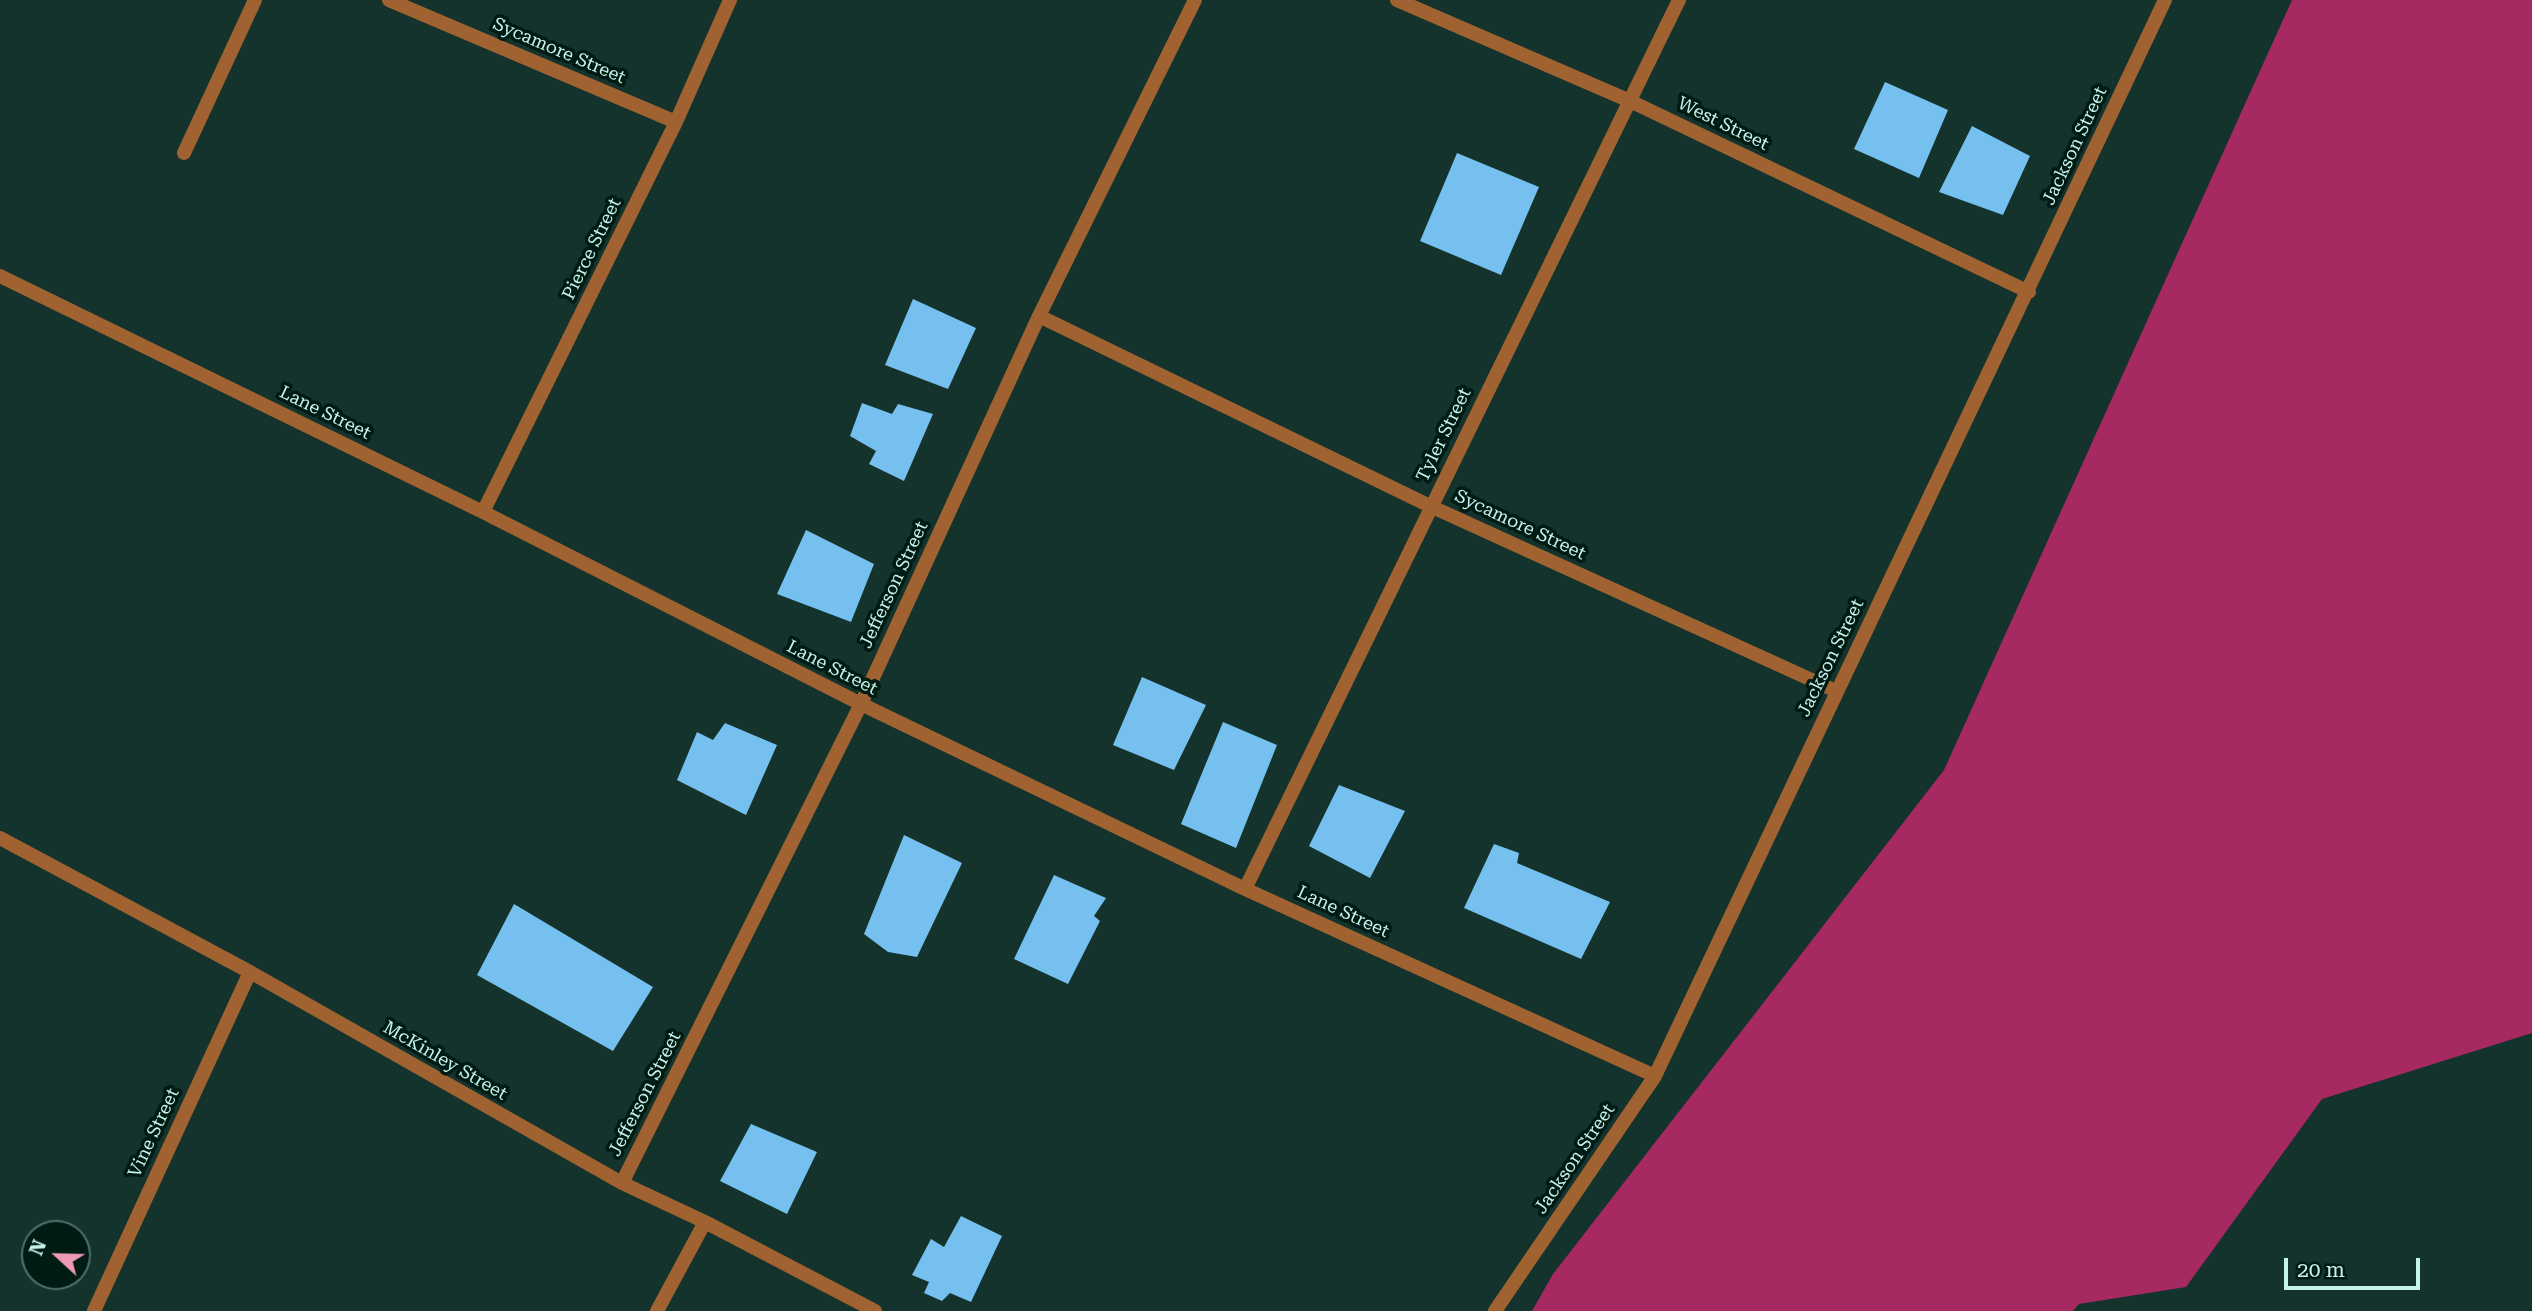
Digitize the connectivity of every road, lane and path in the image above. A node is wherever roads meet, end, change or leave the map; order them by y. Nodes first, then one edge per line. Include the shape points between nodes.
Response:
1 (255, 0) edge
2 (389, 0) edge
3 (730, 0) edge
4 (1195, 0) edge
5 (1397, 0) edge
6 (1679, 0) edge
7 (2165, 0) edge
8 (1630, 101) junction
9 (676, 122) junction
10 (184, 153) dead end
11 (0, 276) edge
12 (2029, 292) junction
13 (1039, 316) junction
14 (1430, 506) junction
15 (483, 512) junction
16 (1836, 691) junction
17 (861, 704) junction
18 (0, 838) edge
19 (1245, 888) junction
20 (250, 972) junction
21 (1655, 1076) junction
22 (622, 1183) junction
23 (705, 1222) junction
24 (94, 1311) edge
25 (657, 1311) edge
26 (875, 1311) edge
27 (1494, 1311) edge

1 - 10 street
2 - 9 street, Sycamore Street
3 - 9 street, Pierce Street
4 - 13 street, Jefferson Street
5 - 8 street, West Street
6 - 8 street, Tyler Street
7 - 12 street, Jackson Street
8 - 12 street, West Street
8 - 14 street, Tyler Street
9 - 15 street, Pierce Street
11 - 15 street, Lane Street
12 - 16 street, Jackson Street
13 - 14 street, Sycamore Street
13 - 17 street, Jefferson Street
14 - 16 street, Sycamore Street
14 - 19 street, Tyler Street
15 - 17 street, Lane Street
16 - 21 street, Jackson Street
17 - 19 street, Lane Street
17 - 22 street, Jefferson Street
18 - 20 street, McKinley Street
19 - 21 street, Lane Street
20 - 22 street, McKinley Street
20 - 24 street, Vine Street
21 - 27 street, Jackson Street
22 - 23 street, McKinley Street
23 - 25 street
23 - 26 street, McKinley Street

